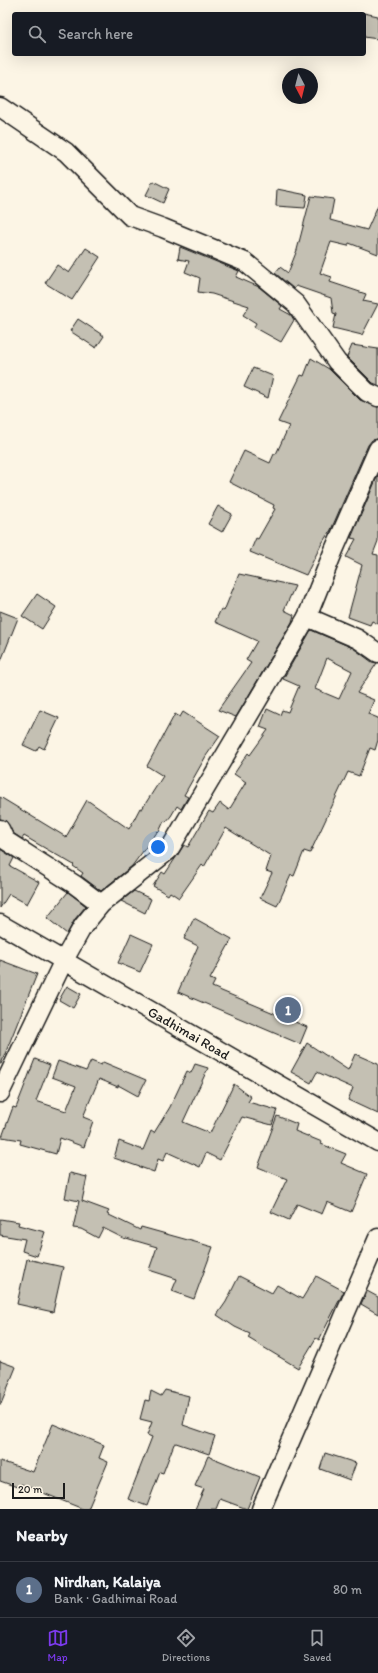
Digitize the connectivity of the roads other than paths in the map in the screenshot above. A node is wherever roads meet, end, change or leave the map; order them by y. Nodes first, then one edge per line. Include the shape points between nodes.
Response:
1 (0, 107) edge
2 (378, 397) edge
3 (378, 449) edge
4 (307, 617) junction
5 (378, 653) edge
6 (0, 829) edge
7 (101, 904) junction
8 (0, 924) edge
9 (64, 960) junction
10 (0, 1093) edge
11 (378, 1142) edge
12 (378, 1238) edge
13 (261, 1509) edge

1 - 2 street via 66,152 130,216 245,262 296,304 337,362 367,392
3 - 4 street
4 - 5 street via 358,639
4 - 7 street via 169,850
6 - 7 street via 4,840
7 - 9 street via 83,926
8 - 9 street, Gadhimai Road
9 - 10 street
9 - 11 street, Gadhimai Road
12 - 13 street

